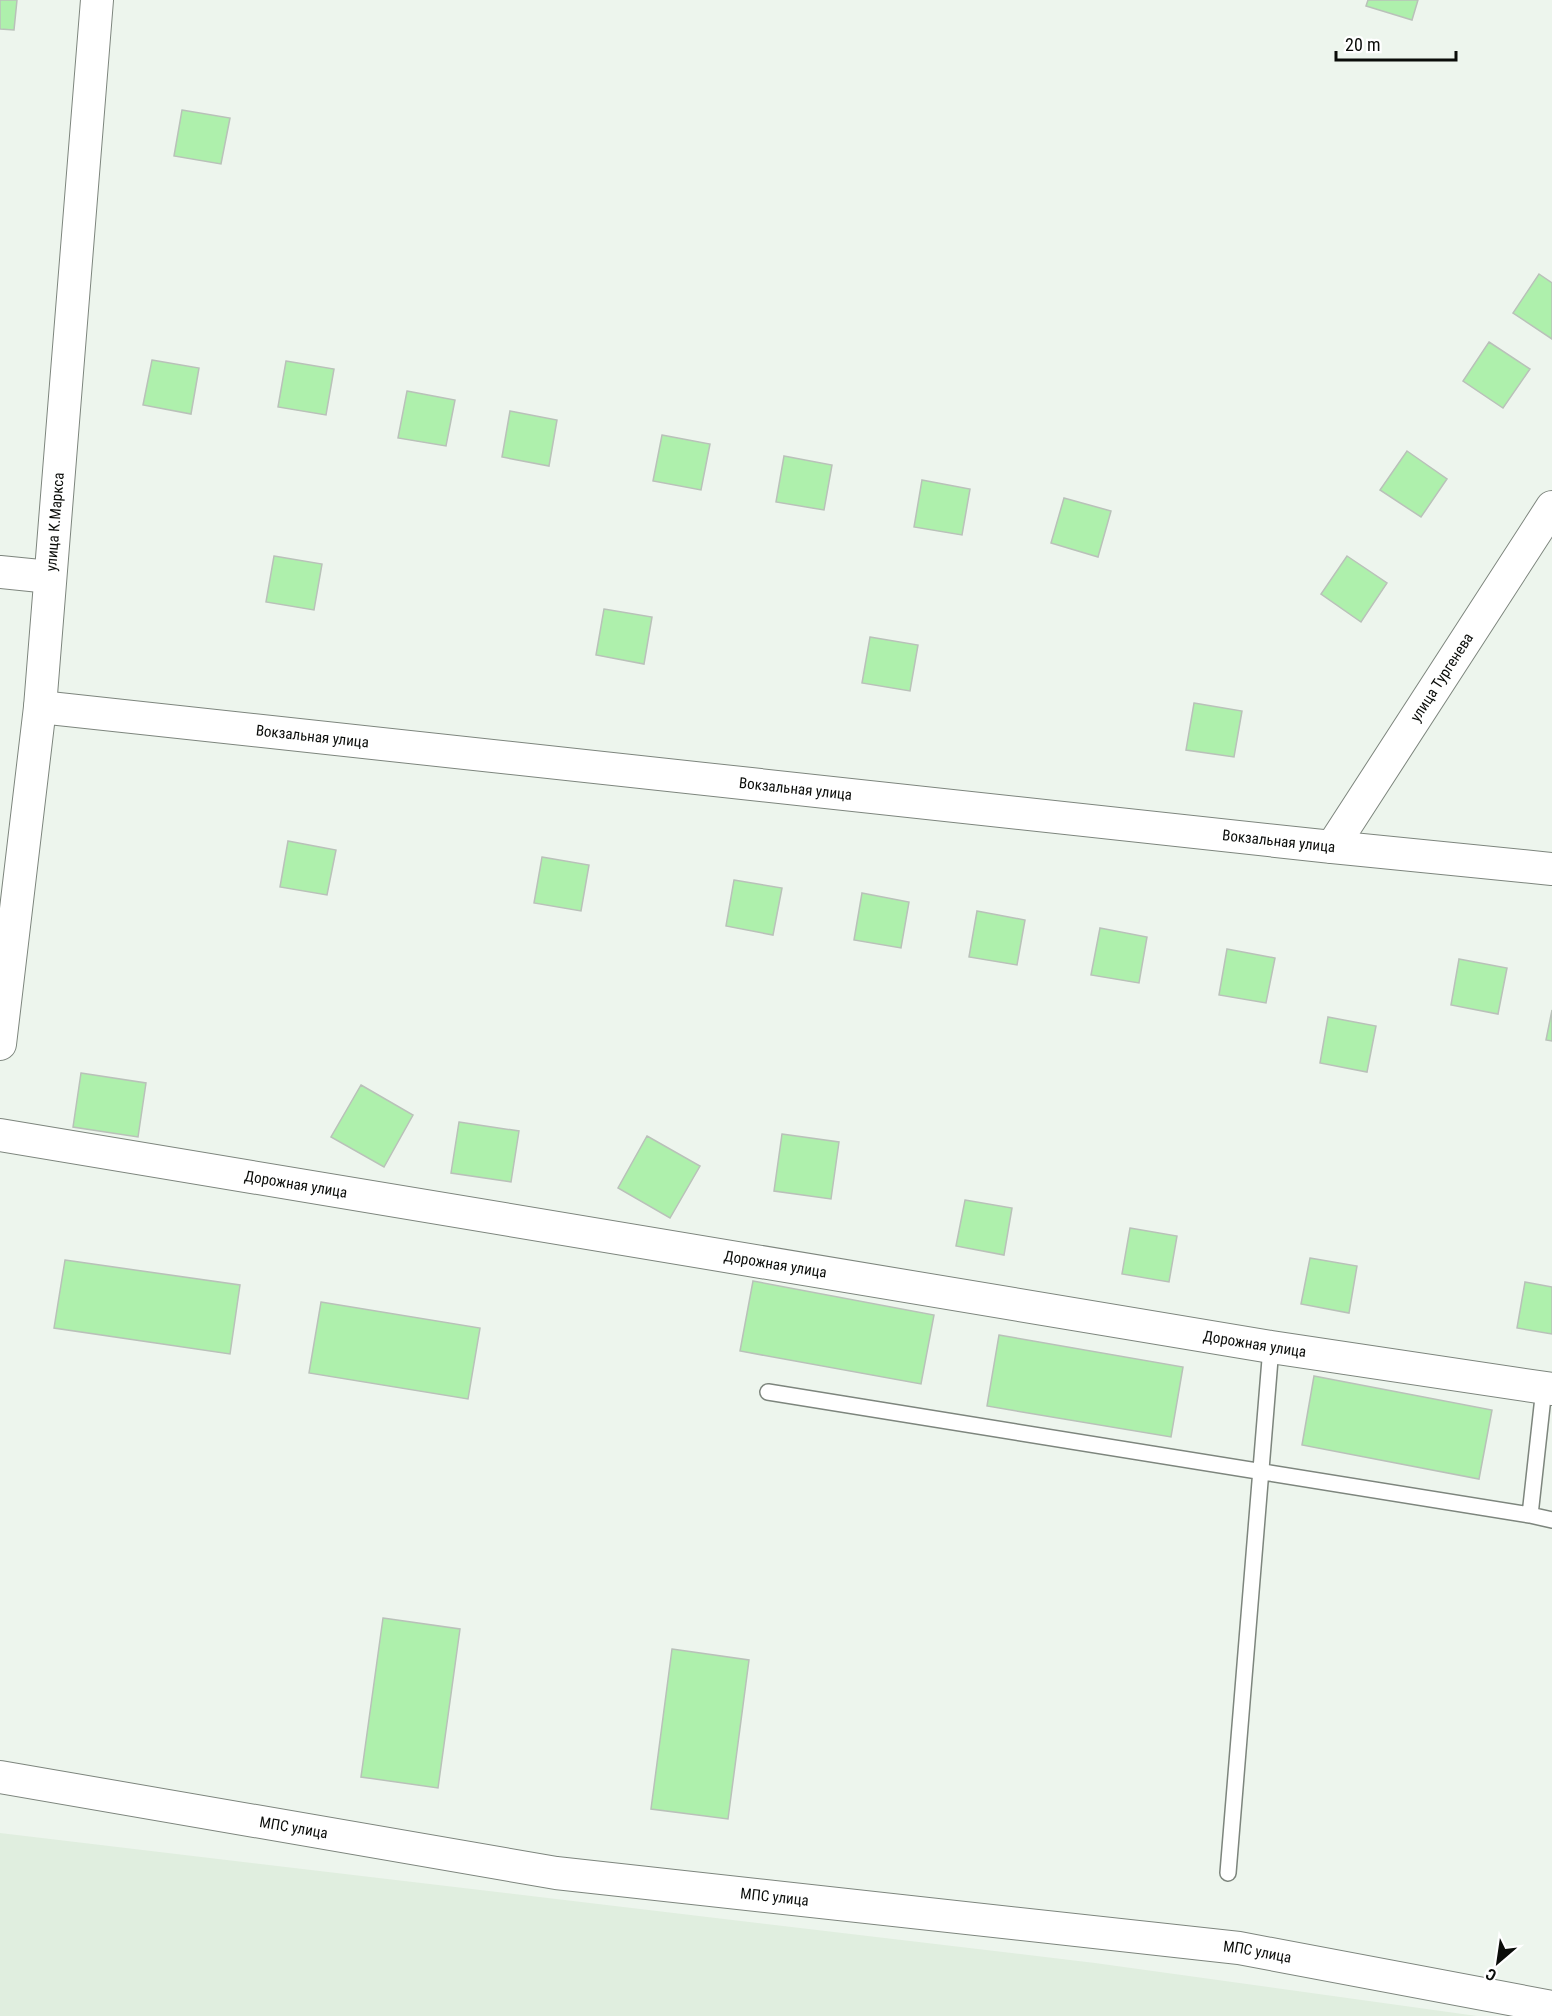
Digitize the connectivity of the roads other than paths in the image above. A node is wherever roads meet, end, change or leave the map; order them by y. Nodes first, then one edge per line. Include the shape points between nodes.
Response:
1 (97, 0) edge
2 (1552, 507) edge
3 (0, 572) edge
4 (50, 577) junction
5 (40, 707) junction
6 (1332, 847) junction
7 (1552, 869) edge
8 (0, 1044) edge
9 (0, 1135) edge
10 (1271, 1347) junction
11 (1548, 1389) edge
12 (768, 1392) dead end
13 (1261, 1472) junction
14 (1530, 1515) junction
15 (1552, 1520) edge
16 (0, 1778) edge
17 (1228, 1873) dead end
18 (1552, 2007) edge

1 - 4 street, улица К.Маркса
2 - 6 street, улица Тургенева
3 - 4 street
4 - 5 street, улица К.Маркса
5 - 6 street, Вокзальная улица
5 - 8 street, улица К.Маркса
6 - 7 street, Вокзальная улица
9 - 10 street, Дорожная улица
10 - 11 street, Дорожная улица
10 - 13 lane
11 - 14 lane
12 - 13 lane
13 - 14 lane
13 - 17 lane
14 - 15 lane
16 - 18 street, МПС улица via 556,1873 1239,1948

